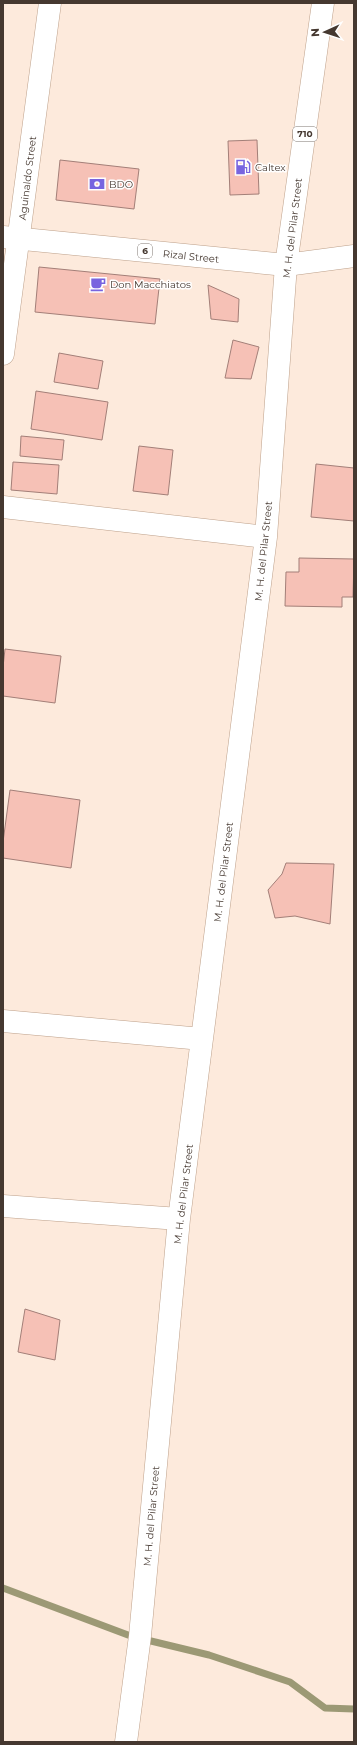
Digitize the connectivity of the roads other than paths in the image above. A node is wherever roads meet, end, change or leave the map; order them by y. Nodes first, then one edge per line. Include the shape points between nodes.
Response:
1 (50, 3) edge
2 (323, 3) edge
3 (11, 238) edge
4 (354, 256) edge
5 (286, 265) junction
6 (3, 354) edge
7 (3, 507) edge
8 (266, 537) junction
9 (3, 1021) edge
10 (202, 1038) junction
11 (3, 1206) edge
12 (179, 1219) junction
13 (126, 1742) edge

1 - 3 main road, Aguinaldo Street
2 - 5 main road, M. H. del Pilar Street / 710
3 - 5 main road, Rizal Street / 6
3 - 6 main road, Aguinaldo Street
4 - 5 main road, Rizal Street / 6
5 - 8 main road, M. H. del Pilar Street
7 - 8 main road
8 - 10 main road, M. H. del Pilar Street
9 - 10 main road
10 - 12 main road, M. H. del Pilar Street
11 - 12 main road
12 - 13 main road, M. H. del Pilar Street via 140,1636

